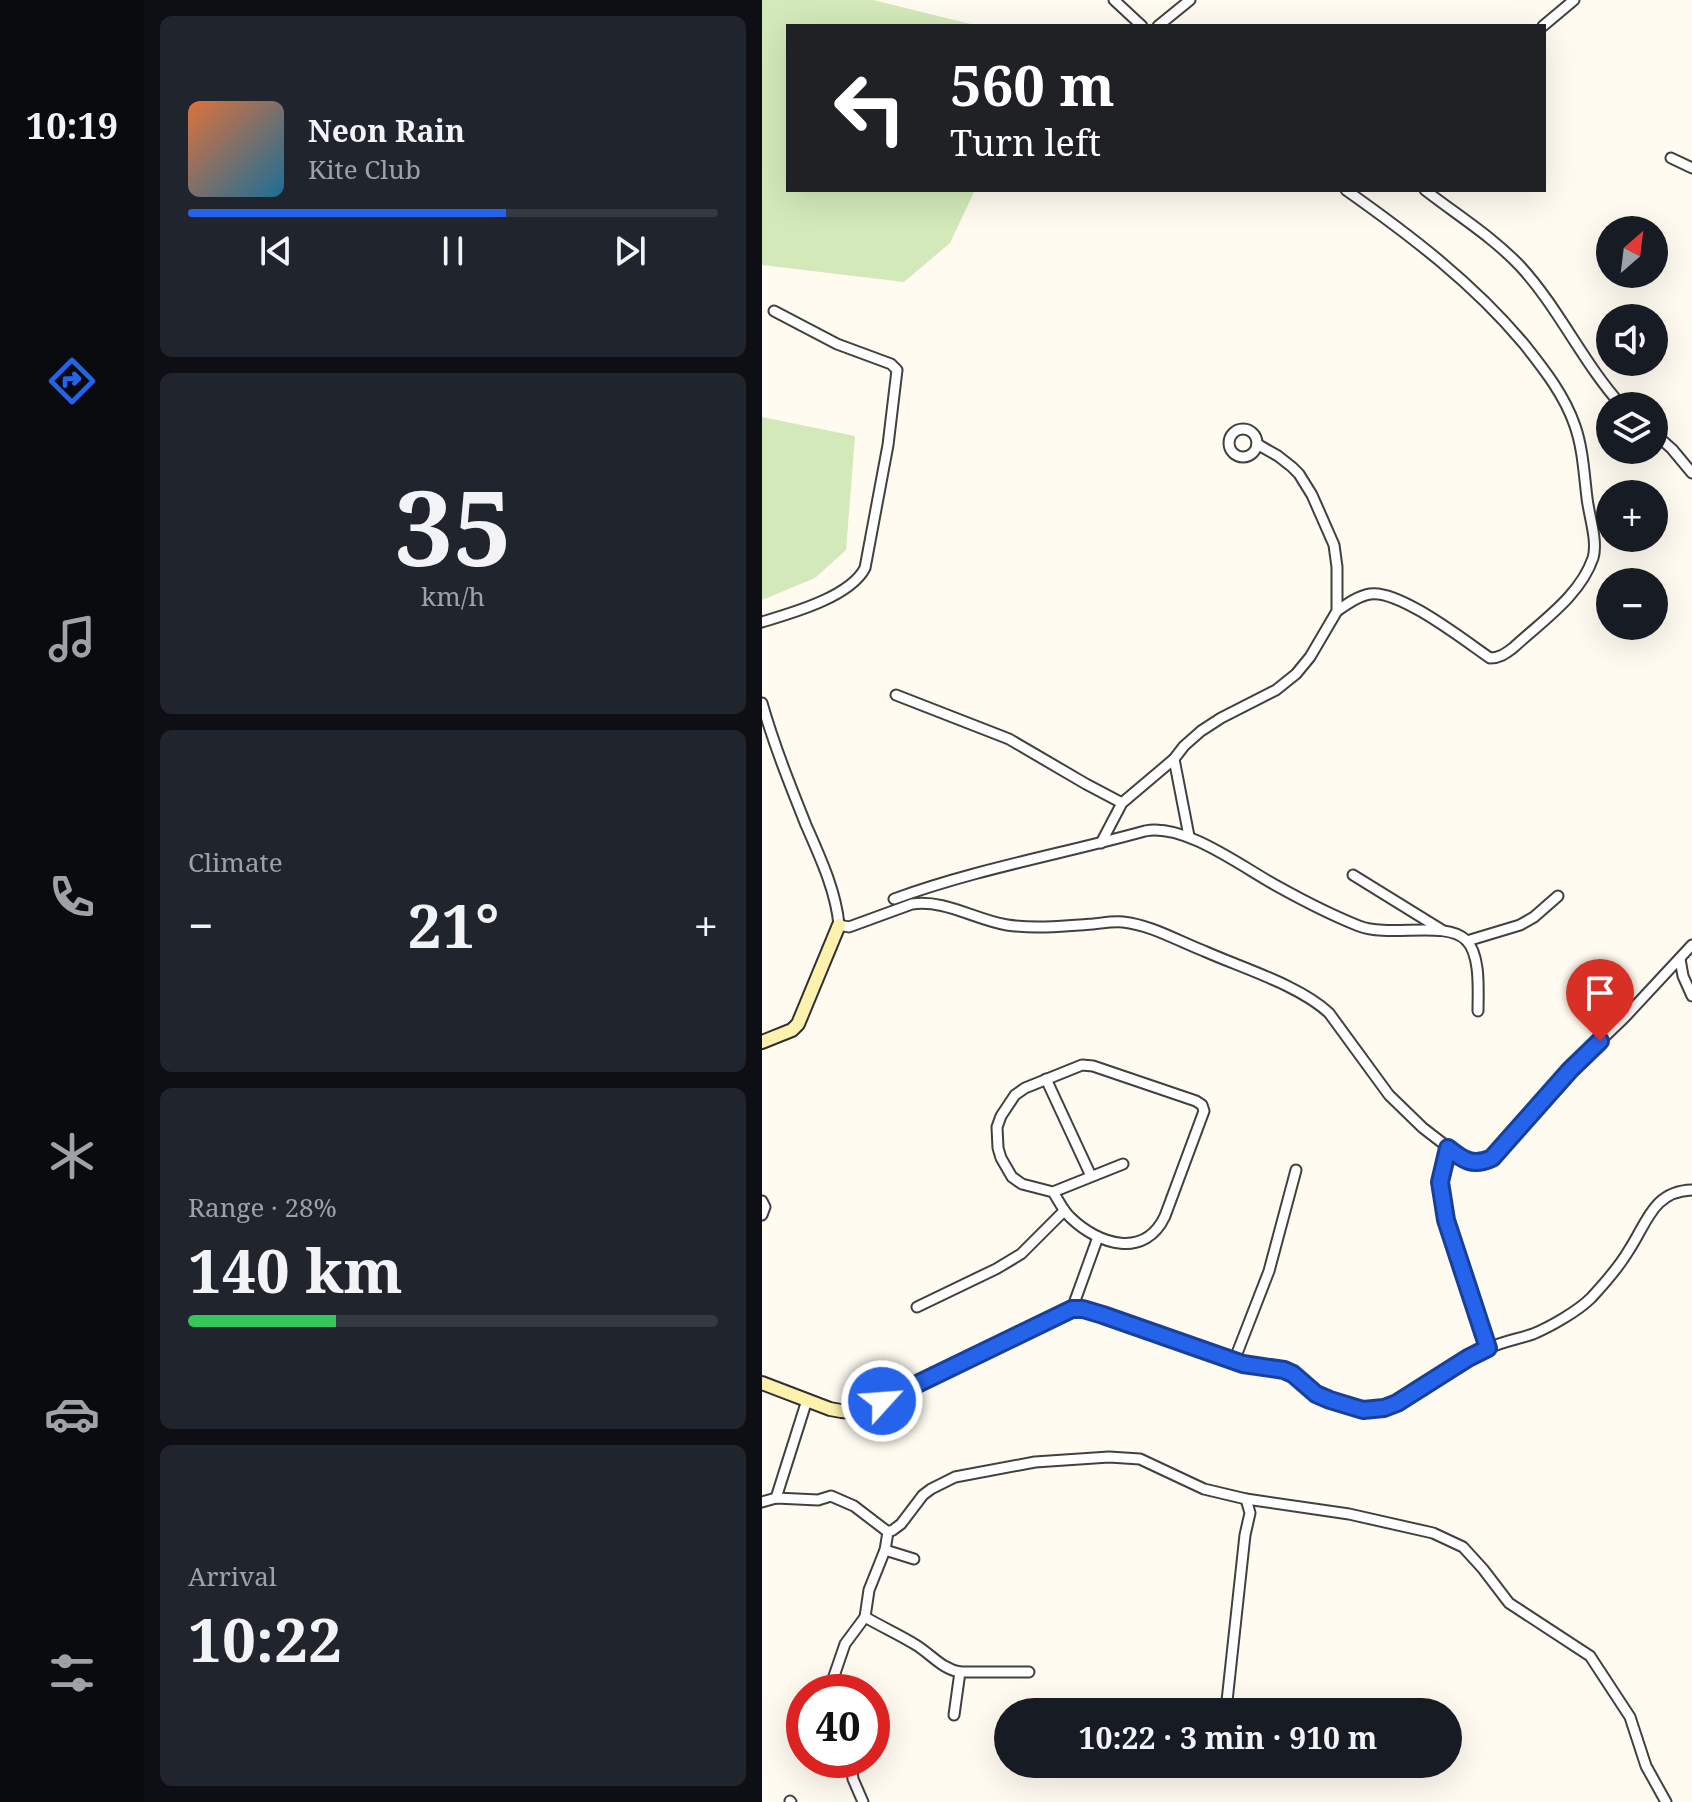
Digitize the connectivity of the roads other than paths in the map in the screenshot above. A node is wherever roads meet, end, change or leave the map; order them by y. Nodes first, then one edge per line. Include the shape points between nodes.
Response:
1 (1114, 0) edge
2 (1190, 0) edge
3 (1574, 0) edge
4 (1140, 24) edge
5 (1160, 24) edge
6 (1545, 24) edge
7 (1671, 158) dead end
8 (1692, 168) edge
9 (1349, 192) edge
10 (1428, 192) edge
11 (1445, 192) edge
12 (1440, 201) junction
13 (774, 311) dead end
14 (1611, 392) edge
15 (1257, 444) dead end
16 (1668, 445) edge
17 (1692, 473) edge
18 (1337, 611) junction
19 (762, 622) edge
20 (896, 695) dead end
21 (762, 703) edge
22 (1174, 759) junction
23 (1122, 803) junction
24 (1189, 836) junction
25 (1101, 843) junction
26 (1353, 875) dead end
27 (1558, 896) dead end
28 (894, 899) dead end
29 (839, 925) junction
30 (1442, 930) junction
31 (1467, 941) junction
32 (1692, 945) edge
33 (1680, 959) junction
34 (1692, 996) edge
35 (1478, 1011) dead end
36 (762, 1042) edge
37 (1046, 1079) junction
38 (1448, 1148) junction
39 (1123, 1164) dead end
40 (1296, 1170) dead end
41 (1091, 1176) junction
42 (1692, 1190) edge
43 (1053, 1192) junction
44 (762, 1201) edge
45 (1064, 1211) junction
46 (762, 1215) edge
47 (1098, 1237) junction
48 (917, 1307) dead end
49 (1072, 1309) junction
50 (1488, 1348) junction
51 (1234, 1361) junction
52 (762, 1383) edge
53 (807, 1400) junction
54 (776, 1498) junction
55 (1246, 1499) junction
56 (762, 1502) edge
57 (888, 1532) junction
58 (885, 1550) junction
59 (914, 1559) dead end
60 (865, 1617) junction
61 (960, 1672) junction
62 (1029, 1672) dead end
63 (835, 1674) edge
64 (1227, 1698) edge
65 (954, 1715) dead end
66 (853, 1778) edge
67 (863, 1802) edge
68 (1666, 1802) edge

1 - 4 street
2 - 5 street
3 - 6 street
7 - 8 street
9 - 18 street via 1445,264 1540,363 1575,426 1594,550 1577,589 1495,658 1391,596 1359,597
10 - 12 street
11 - 12 street
12 - 14 street via 1520,267
13 - 19 street via 897,370 884,472 861,577 823,600
15 - 18 street via 1292,467 1312,495 1334,545
16 - 17 street
18 - 22 street via 1296,674 1201,731
20 - 23 street via 1009,739
21 - 29 street via 825,872
22 - 23 street
22 - 24 street
23 - 25 street
24 - 25 street via 1153,829
24 - 30 street via 1366,929
25 - 28 street
26 - 30 street
27 - 31 street via 1520,925
29 - 36 street via 798,1024
29 - 38 street via 849,927 923,903 1013,926 1121,922 1155,931 1320,1005 1397,1104
30 - 31 street
31 - 35 street via 1478,975
32 - 33 street
33 - 34 street
33 - 38 street via 1492,1158 1471,1162
37 - 41 street
37 - 43 street via 1015,1095 1001,1116 997,1137 1012,1177
37 - 47 street via 1093,1066 1196,1101 1203,1108 1155,1232 1124,1244
38 - 50 street via 1440,1182 1446,1220
39 - 41 street
40 - 51 street via 1269,1271
41 - 43 street
42 - 50 street via 1662,1200 1589,1300 1536,1333
43 - 45 street
44 - 46 street
45 - 47 street
45 - 48 street via 1021,1254
47 - 49 street
49 - 51 street
49 - 53 street via 863,1409 841,1411
50 - 51 street via 1397,1403 1363,1410 1316,1394 1284,1370
52 - 53 street
53 - 54 street
54 - 56 street
54 - 57 street via 831,1496
55 - 57 street via 1192,1485 1140,1459 1062,1459 955,1477 923,1495
55 - 64 street via 1249,1516
55 - 68 street via 1399,1524 1463,1547 1509,1603 1590,1656 1630,1717 1646,1766
57 - 58 street
58 - 59 street
58 - 60 street via 872,1579
60 - 61 street
60 - 63 street via 845,1644
61 - 62 street
61 - 65 street
66 - 67 street

